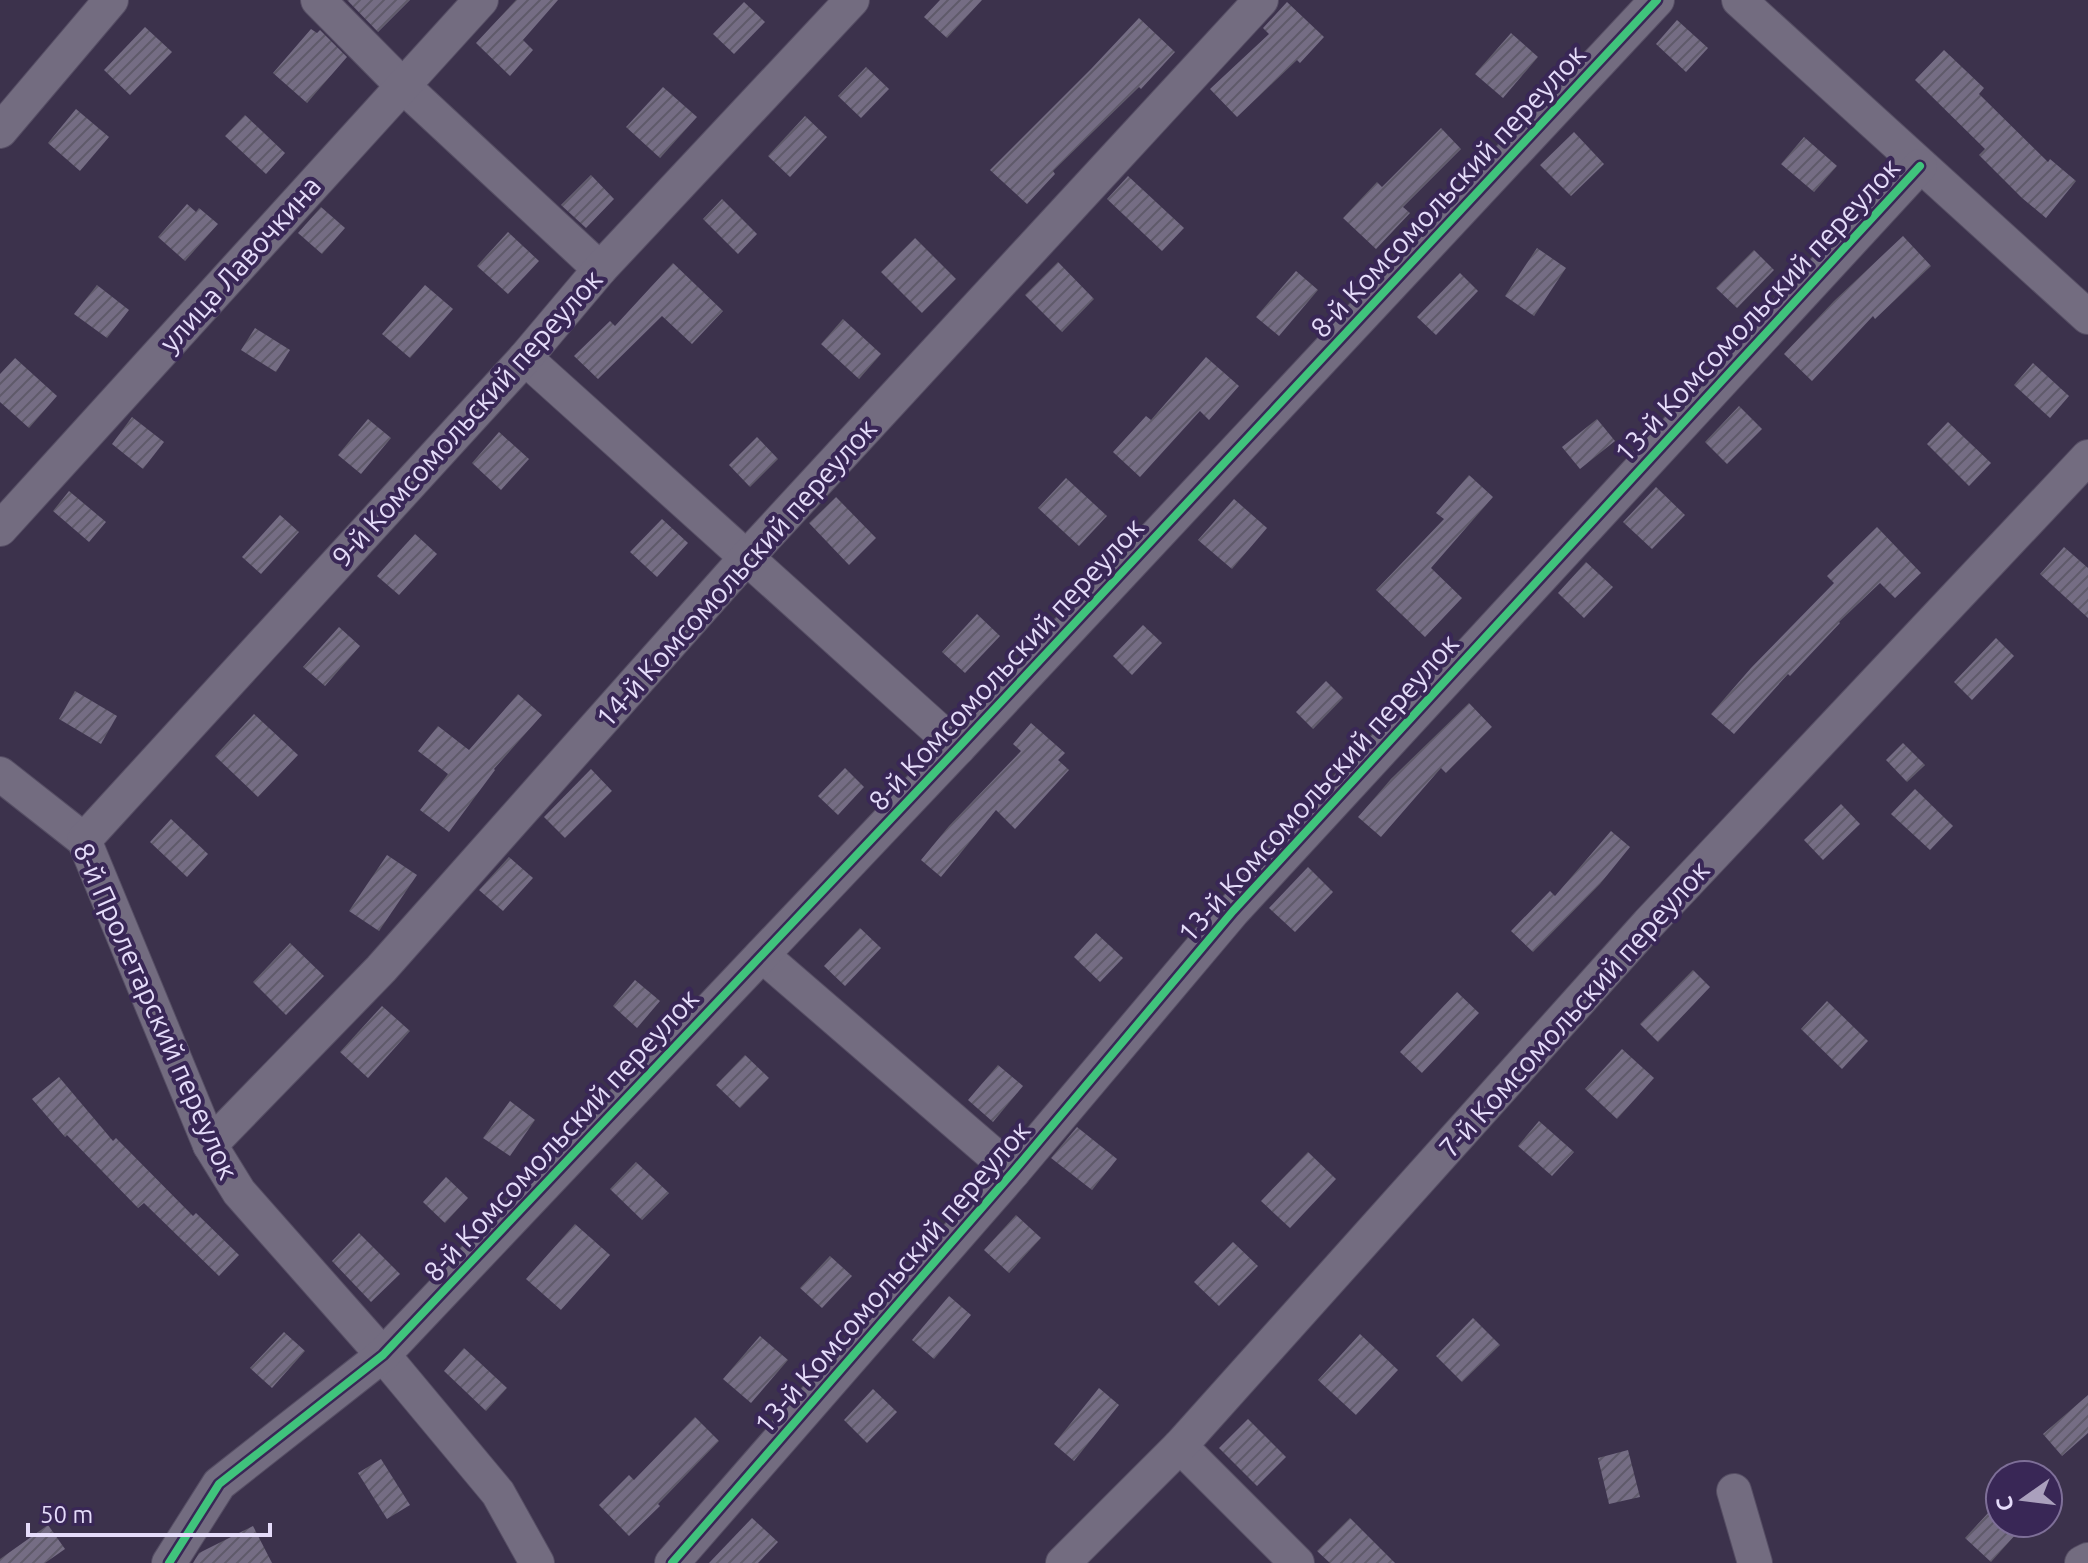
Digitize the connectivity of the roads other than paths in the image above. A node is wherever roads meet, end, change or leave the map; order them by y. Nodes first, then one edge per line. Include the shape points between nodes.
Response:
1 (111, 0) edge
2 (318, 0) edge
3 (481, 0) edge
4 (852, 0) edge
5 (1261, 0) edge
6 (1657, 0) edge
7 (1739, 0) edge
8 (402, 85) junction
9 (0, 131) edge
10 (1920, 166) junction
11 (600, 269) junction
12 (2088, 317) edge
13 (525, 358) junction
14 (2088, 457) edge
15 (0, 529) edge
16 (746, 558) junction
17 (958, 748) junction
18 (0, 774) edge
19 (84, 840) junction
20 (762, 955) junction
21 (210, 1145) junction
22 (1013, 1172) junction
23 (383, 1355) junction
24 (1180, 1446) junction
25 (1734, 1491) dead end
26 (2088, 1560) edge
27 (169, 1563) edge
28 (537, 1563) edge
29 (672, 1563) edge
30 (1063, 1563) edge
31 (1297, 1563) edge
32 (1755, 1563) edge
33 (2082, 1563) edge

1 - 9 street
2 - 8 street
3 - 8 street, улица Лавочкина
4 - 11 street, 9-й Комсомольский переулок
5 - 16 street, 14-й Комсомольский переулок
6 - 17 street, 8-й Комсомольский переулок
7 - 10 street
8 - 11 street
8 - 15 street, улица Лавочкина
10 - 12 street
10 - 22 street, 13-й Комсомольский переулок via 1243,900
11 - 13 street, 9-й Комсомольский переулок
13 - 16 street
13 - 19 street, 9-й Комсомольский переулок
14 - 24 street, 7-й Комсомольский переулок via 1648,924
16 - 17 street
16 - 21 street, 14-й Комсомольский переулок via 381,969
17 - 20 street, 8-й Комсомольский переулок
18 - 19 street, 8-й Пролетарский переулок
19 - 21 street, 8-й Пролетарский переулок
20 - 22 street
20 - 23 street, 8-й Комсомольский переулок
21 - 23 street, 8-й Пролетарский переулок via 239,1192
22 - 29 street, 13-й Комсомольский переулок
23 - 27 street, 8-й Комсомольский переулок via 219,1484
23 - 28 street, 8-й Пролетарский переулок via 498,1493
24 - 30 street, 7-й Комсомольский переулок
24 - 31 street
25 - 32 street
26 - 33 street

